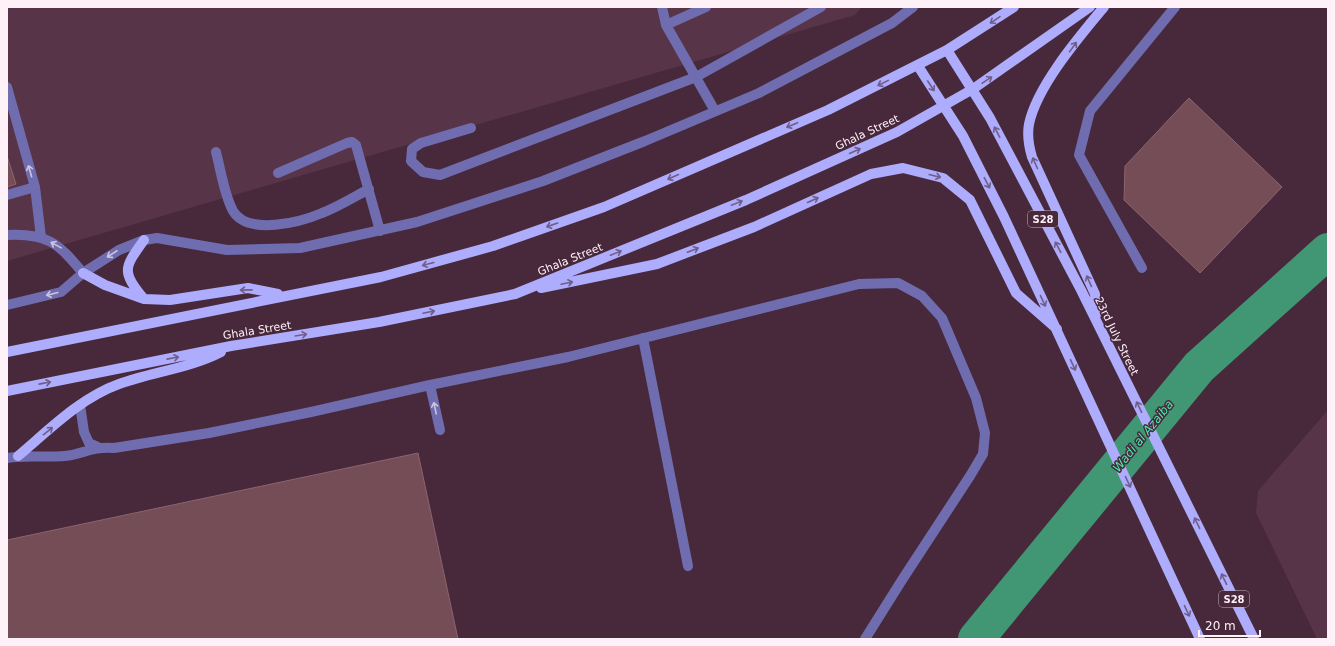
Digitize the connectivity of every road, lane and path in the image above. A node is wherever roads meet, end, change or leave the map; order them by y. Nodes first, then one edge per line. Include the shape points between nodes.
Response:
1 (662, 7) edge
2 (706, 7) edge
3 (821, 7) edge
4 (913, 7) edge
5 (1014, 7) edge
6 (1090, 7) edge
7 (1104, 7) edge
8 (1175, 7) edge
9 (666, 25) junction
10 (947, 50) junction
11 (918, 66) junction
12 (696, 77) junction
13 (7, 87) edge
14 (973, 89) junction
15 (944, 107) junction
16 (715, 112) junction
17 (471, 128) dead end
18 (216, 152) dead end
19 (278, 173) dead end
20 (35, 187) junction
21 (369, 189) junction
22 (7, 195) edge
23 (380, 231) junction
24 (7, 234) edge
25 (41, 237) junction
26 (144, 240) junction
27 (1142, 268) dead end
28 (83, 273) junction
29 (515, 294) junction
30 (285, 295) junction
31 (144, 299) junction
32 (7, 305) edge
33 (1096, 319) junction
34 (1057, 329) junction
35 (643, 338) junction
36 (231, 346) junction
37 (7, 352) edge
38 (430, 385) junction
39 (7, 391) edge
40 (80, 405) junction
41 (440, 430) dead end
42 (98, 447) junction
43 (18, 456) junction
44 (7, 458) edge
45 (688, 566) dead end
46 (865, 639) edge
47 (1200, 639) edge
48 (1254, 639) edge

1 - 9 street
2 - 9 street
3 - 12 street
4 - 16 street via 878,31 759,93
5 -> 10 main road
14 -> 6 main road, Ghala Street
33 -> 7 main road via 1095,294 1032,157 1028,143 1029,125 1047,81
8 - 27 street via 1090,111 1079,155
9 - 12 street
10 - 11 main road
10 - 14 main road, 23rd July Street / S28
11 -> 15 main road
11 -> 30 main road via 828,110 604,207 478,250 381,277
12 - 16 street
12 - 17 street via 440,175 423,172 411,161 412,149 421,143
20 -> 13 street
14 - 15 main road, Ghala Street
33 -> 14 main road, 23rd July Street / S28
29 -> 15 main road, Ghala Street via 746,200 897,132
15 -> 34 main road via 973,156
16 - 23 street via 543,181 417,222
18 - 21 street via 225,189 234,211 242,220 254,225 285,223 322,214
19 - 21 street via 352,142 358,148
20 - 22 street
20 - 25 street
21 - 23 street
23 - 26 street via 300,248 227,250 157,238
24 - 25 street
28 -> 25 street via 64,250
26 -> 28 street via 119,250
26 - 31 main road via 132,256 127,272 130,282
28 - 31 main road via 105,285
28 -> 32 street via 61,292
29 -> 34 main road via 657,264 754,227 871,174 903,168 943,178 970,200 1016,293
36 -> 29 main road, Ghala Street via 379,322
30 -> 31 main road via 248,288 170,300
30 - 37 main road
48 -> 33 main road, 23rd July Street / S28
34 -> 47 main road
35 - 38 street via 568,357
35 - 45 street
35 - 46 street via 859,284 898,283 922,296 942,318 976,398 985,433 983,454
39 -> 36 main road, Ghala Street
36 - 40 main road via 206,360 119,384
41 -> 38 street
38 - 42 street via 210,433 114,448
40 - 42 street via 84,432 89,443
43 -> 40 main road
42 - 43 street via 71,455
43 - 44 street

